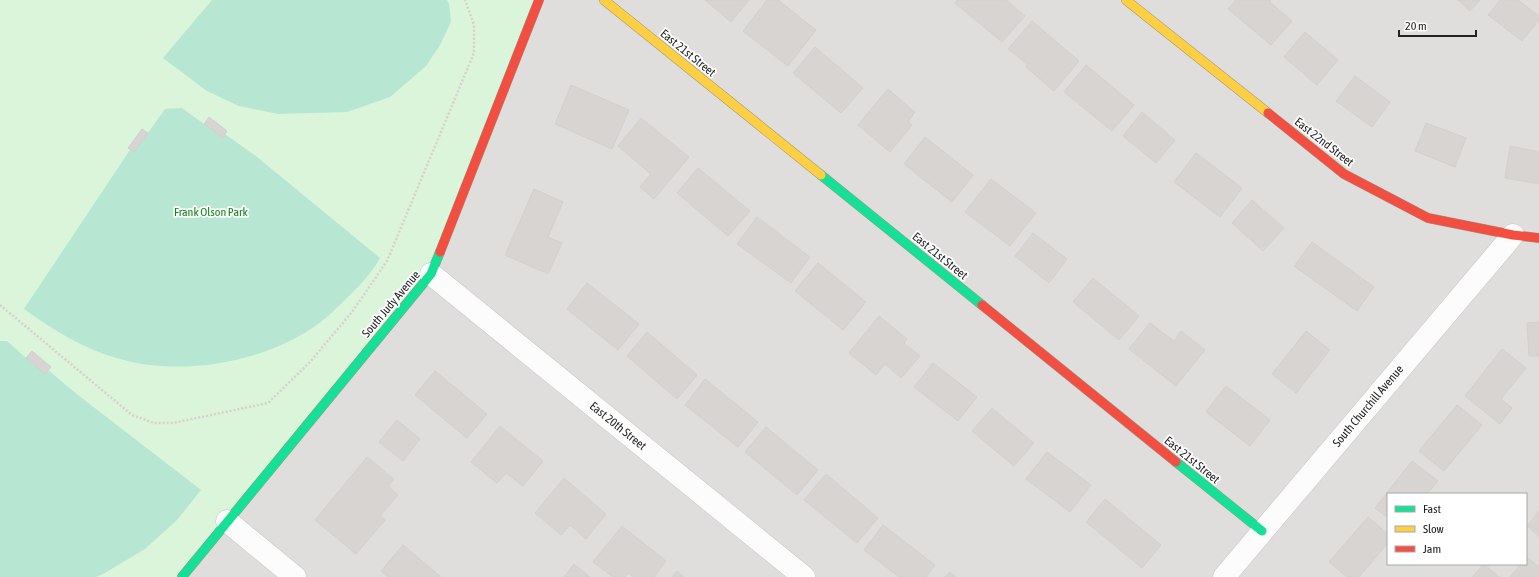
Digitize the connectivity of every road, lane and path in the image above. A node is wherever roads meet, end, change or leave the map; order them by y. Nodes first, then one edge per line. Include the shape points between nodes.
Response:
1 (465, 0) edge
2 (539, 0) edge
3 (604, 0) edge
4 (1126, 0) edge
5 (1513, 235) junction
6 (1539, 238) edge
7 (432, 274) junction
8 (0, 305) edge
9 (227, 521) junction
10 (1262, 531) junction
11 (182, 577) edge
12 (295, 577) edge
13 (804, 577) edge
14 (1224, 577) edge

1 - 8 path via 474,25 474,53 387,261 352,312 310,362 268,403 173,423 154,423 132,415
2 - 7 street, South Judy Avenue
3 - 10 street, East 21st Street
4 - 5 street, East 22nd Street via 1344,174 1428,218
5 - 6 street, East 22nd Street
5 - 10 street, South Churchill Avenue
7 - 9 street, South Judy Avenue
7 - 13 street, East 20th Street
9 - 11 street, South Judy Avenue
9 - 12 street
10 - 14 street, South Churchill Avenue

